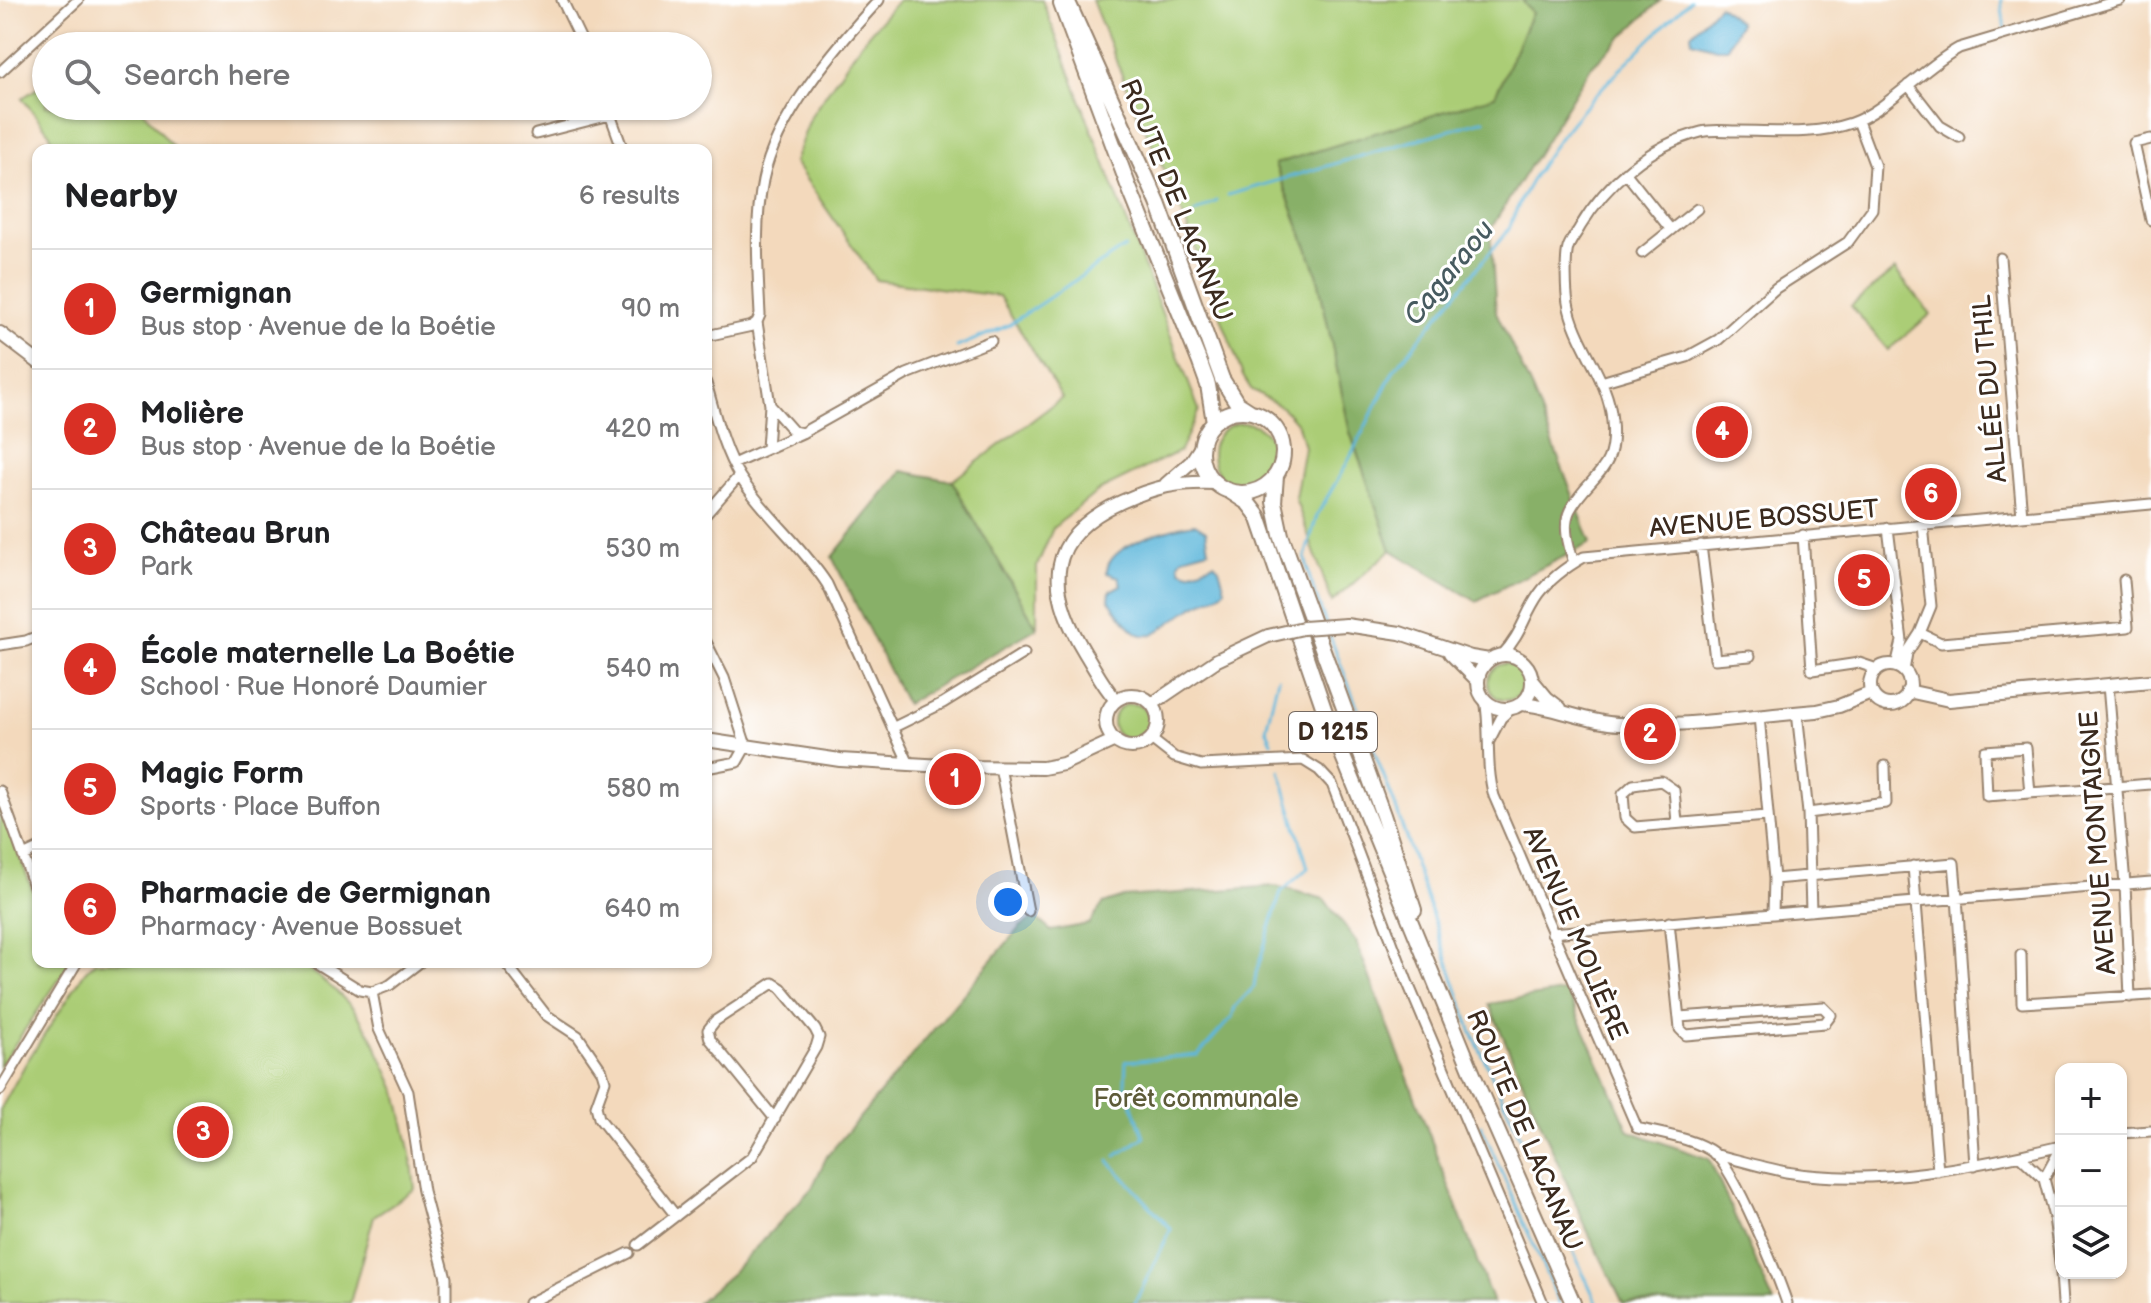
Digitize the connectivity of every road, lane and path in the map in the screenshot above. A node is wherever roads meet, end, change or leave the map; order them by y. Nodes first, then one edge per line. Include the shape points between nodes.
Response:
1 (562, 0) edge
2 (879, 0) edge
3 (1060, 0) edge
4 (1067, 0) edge
5 (2120, 0) edge
6 (73, 2) edge
7 (42, 32) edge
8 (577, 32) edge
9 (32, 41) edge
10 (0, 72) edge
11 (1908, 85) junction
12 (578, 120) edge
13 (612, 120) edge
14 (1858, 121) junction
15 (536, 134) dead end
16 (1959, 137) dead end
17 (2151, 139) edge
18 (621, 144) edge
19 (1625, 172) junction
20 (1697, 209) dead end
21 (2151, 220) edge
22 (1671, 230) junction
23 (1642, 253) dead end
24 (2000, 258) dead end
25 (757, 322) junction
26 (0, 333) edge
27 (712, 335) edge
28 (991, 341) dead end
29 (32, 357) edge
30 (1601, 382) junction
31 (770, 405) junction
32 (1251, 412) junction
33 (712, 415) edge
34 (1214, 422) junction
35 (802, 433) junction
36 (1202, 445) junction
37 (767, 448) junction
38 (733, 464) junction
39 (739, 476) junction
40 (1276, 476) junction
41 (1216, 483) junction
42 (1166, 484) junction
43 (1231, 492) junction
44 (2151, 504) edge
45 (712, 507) edge
46 (2022, 516) junction
47 (1923, 525) junction
48 (1888, 528) junction
49 (1803, 535) junction
50 (1701, 545) junction
51 (1574, 563) junction
52 (2124, 580) dead end
53 (1920, 633) junction
54 (32, 638) edge
55 (0, 645) edge
56 (1444, 648) junction
57 (1024, 653) dead end
58 (712, 654) edge
59 (1502, 655) junction
60 (1750, 656) dead end
61 (1489, 660) junction
62 (1877, 669) junction
63 (1900, 669) junction
64 (1478, 681) junction
65 (1533, 681) junction
66 (2151, 681) edge
67 (2108, 685) junction
68 (1908, 691) junction
69 (1871, 693) junction
70 (1485, 699) junction
71 (1116, 700) junction
72 (1152, 704) junction
73 (1516, 706) junction
74 (1797, 712) junction
75 (1574, 715) junction
76 (1759, 716) junction
77 (892, 728) junction
78 (1151, 739) junction
79 (1115, 740) junction
80 (712, 741) edge
81 (746, 746) junction
82 (1487, 752) junction
83 (909, 764) junction
84 (1885, 766) dead end
85 (712, 767) edge
86 (1000, 767) junction
87 (2151, 784) edge
88 (2117, 787) junction
89 (0, 791) edge
90 (2030, 793) junction
91 (1808, 813) junction
92 (1767, 816) junction
93 (1677, 822) junction
94 (32, 852) edge
95 (23, 856) junction
96 (1913, 866) junction
97 (1811, 875) junction
98 (1774, 879) junction
99 (32, 881) edge
100 (2151, 882) edge
101 (2125, 884) junction
102 (1957, 897) junction
103 (1916, 901) junction
104 (1028, 911) dead end
105 (1811, 911) junction
106 (1773, 914) junction
107 (1669, 922) junction
108 (1552, 933) junction
109 (2021, 955) dead end
110 (73, 968) edge
111 (325, 968) edge
112 (412, 968) edge
113 (510, 968) edge
114 (1434, 976) junction
115 (372, 992) junction
116 (2151, 995) edge
117 (2130, 997) junction
118 (1679, 1017) junction
119 (0, 1090) edge
120 (775, 1119) junction
121 (2151, 1131) edge
122 (2127, 1133) edge
123 (2055, 1148) edge
124 (1714, 1154) junction
125 (2020, 1156) junction
126 (2055, 1158) edge
127 (1975, 1165) junction
128 (1938, 1171) junction
129 (2044, 1179) junction
130 (676, 1216) junction
131 (2055, 1225) edge
132 (638, 1245) dead end
133 (629, 1253) dead end
134 (2061, 1279) edge
135 (446, 1303) edge
136 (529, 1303) edge
137 (1543, 1303) edge
138 (1573, 1303) edge
139 (1787, 1303) edge
140 (2063, 1303) edge

1 - 8 street
2 - 25 street via 835,49 786,121 764,178 756,240
3 - 34 main road, ROUTE DE LACANAU via 1200,363
4 - 32 main road, ROUTE DE LACANAU via 1158,203 1222,379 1237,403
5 - 11 street via 1959,48
6 - 7 street
9 - 10 street
11 - 14 street
11 - 16 street via 1940,126
12 - 15 street
13 - 18 street
14 - 19 street via 1816,133 1702,131 1661,148
14 - 30 street via 1875,166 1872,209 1848,242 1776,288 1718,340 1687,357
17 - 21 street via 2134,143
19 - 22 street
19 - 30 street via 1593,206 1568,248 1568,302
20 - 22 street
22 - 23 street
24 - 46 street, ALLÉE DU THIL
25 - 27 street
25 - 31 street
26 - 29 main road
28 - 35 street via 907,374
30 - 51 street via 1613,444 1607,466 1569,511 1566,537
31 - 35 street via 793,431
31 - 37 street
32 - 34 main road via 1237,411
32 - 40 main road via 1281,437 1284,450
33 - 38 street
34 - 36 main road
35 - 37 street
36 - 41 main road via 1205,470
36 - 42 main road
37 - 38 street
38 - 39 street
39 - 45 street
39 - 77 street via 827,584
40 - 43 main road via 1255,492
40 - 114 main road, ROUTE DE LACANAU / D 1215 via 1274,502 1281,535 1383,815
41 - 42 main road
41 - 43 main road
42 - 71 main road via 1094,517 1062,557 1058,587 1064,616
43 - 114 main road, ROUTE DE LACANAU / D 1215 via 1258,516 1326,715
44 - 46 street, AVENUE BOSSUET
46 - 47 street, AVENUE BOSSUET
47 - 48 street, AVENUE BOSSUET
47 - 53 street via 1931,606
48 - 49 street, AVENUE BOSSUET
48 - 63 street via 1902,641
49 - 50 street, AVENUE BOSSUET
49 - 62 street via 1812,670 1859,663
50 - 51 street, AVENUE BOSSUET via 1584,557
50 - 60 street via 1715,659
51 - 59 street via 1539,594 1519,635
52 - 53 street via 2128,627 1941,643
53 - 63 street
54 - 55 street
56 - 61 main road
56 - 64 main road
56 - 72 main road, bridge via 1386,630 1346,625 1303,628 1268,636 1217,660
57 - 77 street
58 - 81 street
59 - 61 main road
59 - 65 main road via 1523,661
61 - 64 main road
62 - 63 main road
62 - 69 main road via 1870,680
63 - 68 main road via 1909,681
64 - 70 main road
65 - 73 main road via 1528,698
65 - 75 main road via 1547,698
66 - 67 main road
67 - 68 main road via 1949,700
67 - 88 street, AVENUE MONTAIGNE
68 - 69 main road via 1894,705 1880,703
69 - 74 main road via 1839,706
70 - 73 main road via 1496,708
70 - 82 street, AVENUE MOLIÈRE
71 - 72 main road via 1131,694
71 - 79 main road via 1106,720
72 - 78 main road via 1158,725
73 - 75 main road
73 - 82 street via 1497,724
74 - 76 main road
74 - 91 street
75 - 76 main road via 1644,725
76 - 92 street
77 - 83 street
78 - 79 main road via 1129,747
78 - 137 street via 1174,757 1201,765 1303,760 1332,784 1424,1022
79 - 86 main road via 1063,764
80 - 81 main road
81 - 83 main road
81 - 85 street via 737,762
82 - 108 street, AVENUE MOLIÈRE via 1494,796
83 - 86 main road
84 - 91 street via 1886,803
86 - 104 street
87 - 88 street
88 - 90 street
88 - 101 street, AVENUE MONTAIGNE
89 - 95 street
90 - 90 street via 2026,748 1985,751 1987,796
91 - 97 street
92 - 93 street
92 - 98 street
93 - 93 street via 1635,827 1625,818 1623,794 1633,785 1661,781 1674,790
94 - 95 street
95 - 99 street
96 - 97 street
96 - 102 street via 1954,863
96 - 103 street
97 - 98 street
97 - 105 street
98 - 106 street
100 - 101 street
101 - 102 street
101 - 117 street, AVENUE MONTAIGNE
102 - 103 street
102 - 127 street
103 - 105 street
103 - 128 street
105 - 106 street
106 - 107 street
107 - 108 street
107 - 118 street
108 - 124 street, AVENUE MOLIÈRE via 1637,1128
109 - 117 street via 2022,1003
110 - 119 street
111 - 115 street
112 - 115 street
113 - 130 street via 546,1015 578,1036 602,1071 599,1118
114 - 138 main road, ROUTE DE LACANAU / D 1215
115 - 135 street via 379,1029 408,1092 423,1191 446,1278
116 - 117 street
118 - 118 street via 1686,1035 1825,1023 1831,1015 1823,1007
120 - 120 street via 819,1037 773,983 708,1030
120 - 130 street via 752,1157
121 - 122 street
123 - 125 street
124 - 128 street via 1786,1172 1850,1178
124 - 139 street via 1735,1182
125 - 127 street
125 - 129 street
126 - 129 street
127 - 128 street
129 - 131 street
130 - 132 street
133 - 136 street
134 - 140 street

